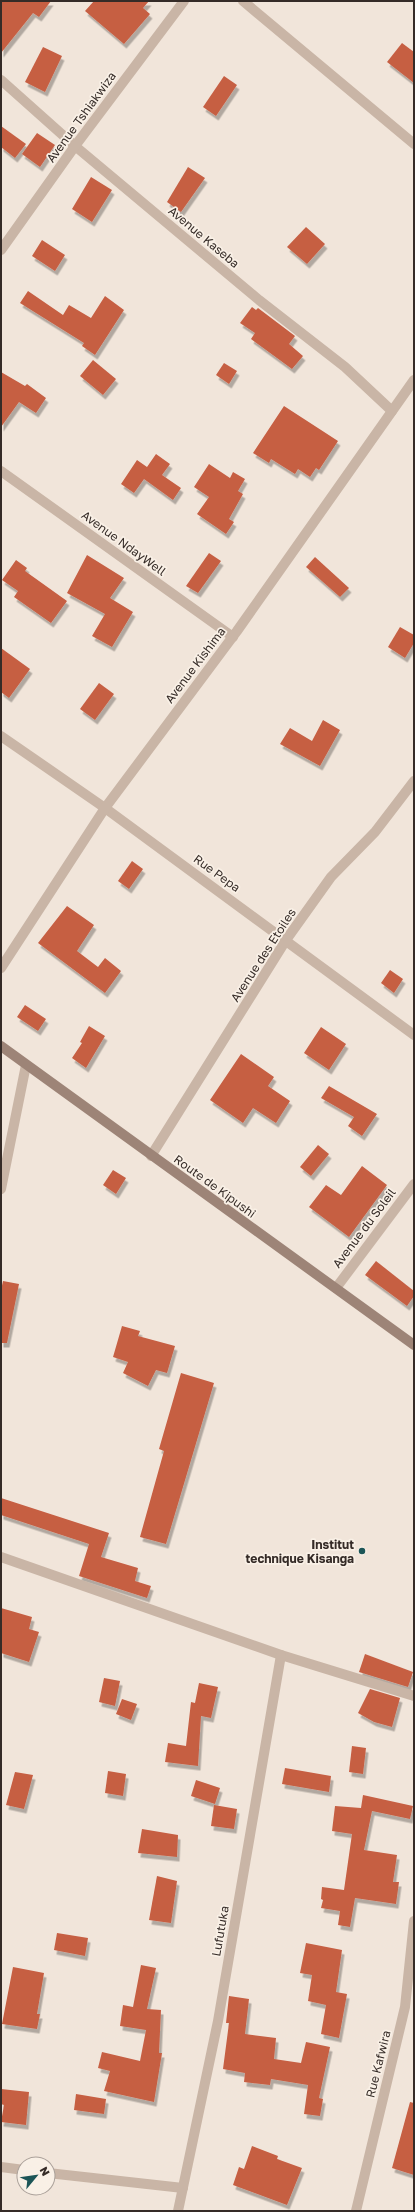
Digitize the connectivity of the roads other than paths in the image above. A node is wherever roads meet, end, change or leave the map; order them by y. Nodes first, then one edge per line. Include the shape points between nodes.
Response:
1 (184, 1) edge
2 (243, 1) edge
3 (1, 80) edge
4 (414, 144) edge
5 (75, 146) junction
6 (1, 250) edge
7 (414, 380) edge
8 (392, 411) junction
9 (1, 470) edge
10 (233, 637) junction
11 (1, 736) edge
12 (414, 781) edge
13 (105, 808) junction
14 (286, 940) junction
15 (1, 968) edge
16 (414, 1035) edge
17 (1, 1046) edge
18 (26, 1065) junction
19 (151, 1156) junction
20 (414, 1184) edge
21 (1, 1189) edge
22 (336, 1288) junction
23 (414, 1345) edge
24 (1, 1557) edge
25 (280, 1655) junction
26 (414, 1696) edge
27 (414, 1921) edge
28 (1, 2168) edge
29 (16, 2169) edge
30 (56, 2174) edge
31 (183, 2188) junction
32 (178, 2211) edge
33 (356, 2211) edge

1 - 5 street, Avenue Tshiakwiza
2 - 4 street
3 - 5 street, Avenue Kaseba
5 - 6 street, Avenue Tshiakwiza
5 - 8 street, Avenue Kaseba via 259,300 345,367
7 - 8 street, Avenue Kishima
8 - 10 street, Avenue Kishima
9 - 10 street, Avenue NdayWell
10 - 13 street, Avenue Kishima
11 - 13 street, Rue Pepa
12 - 14 street, Avenue des Etoiles via 375,832 331,877
13 - 14 street, Rue Pepa
13 - 15 street, Avenue Kishima
14 - 16 street, Rue Pepa
14 - 19 street, Avenue des Etoiles
17 - 18 main road, Route de Kipushi
18 - 19 main road, Route de Kipushi
18 - 21 street
19 - 22 main road, Route de Kipushi
20 - 22 street, Avenue du Soleil
22 - 23 main road, Route de Kipushi
24 - 25 street
25 - 26 street
25 - 31 street, Lufutuka via 218,2021
27 - 33 street, Rue Kafwira via 405,2007
28 - 29 street
30 - 31 street
31 - 32 street, Lufutuka

